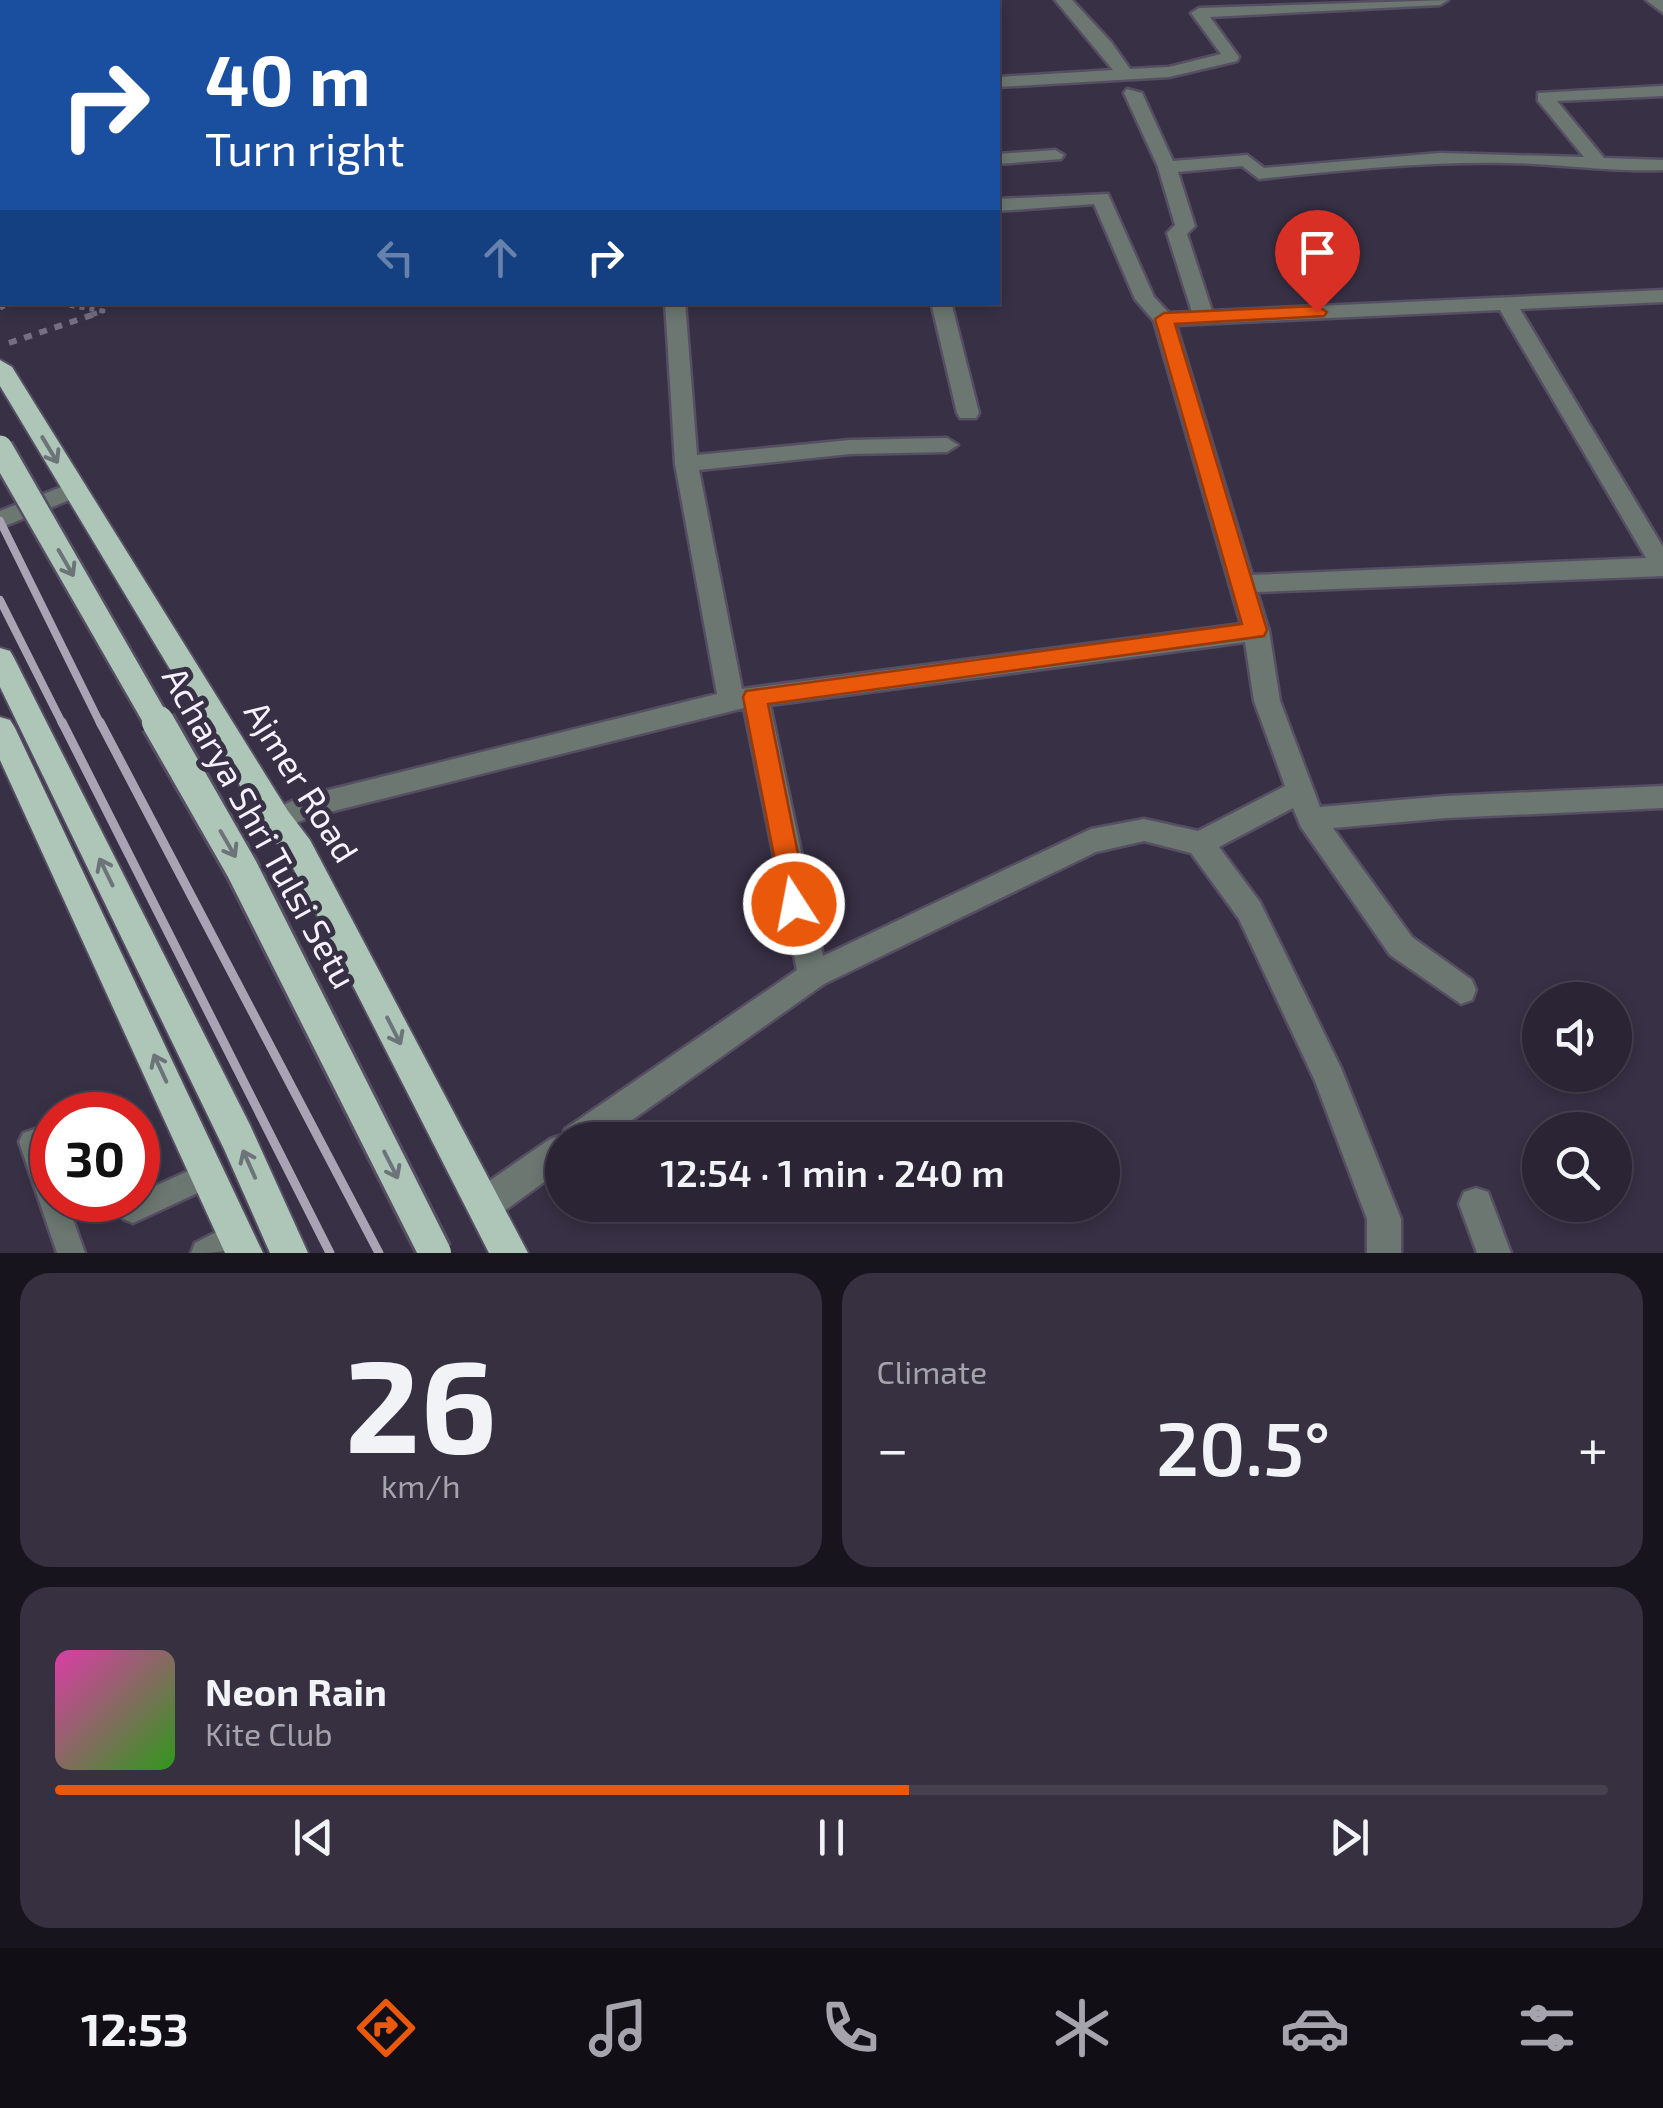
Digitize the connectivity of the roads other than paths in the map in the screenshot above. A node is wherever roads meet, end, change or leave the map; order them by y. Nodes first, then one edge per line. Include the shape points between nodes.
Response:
1 (1063, 0) edge
2 (1440, 0) edge
3 (1654, 0) edge
4 (1663, 8) edge
5 (1124, 75) junction
6 (1000, 82) edge
7 (1663, 91) edge
8 (1133, 93) dead end
9 (1055, 155) dead end
10 (1000, 159) edge
11 (1663, 165) edge
12 (1167, 166) junction
13 (1601, 166) junction
14 (1000, 205) edge
15 (1663, 296) edge
16 (1506, 303) junction
17 (674, 305) edge
18 (941, 305) edge
19 (1204, 317) junction
20 (1164, 319) junction
21 (0, 367) edge
22 (968, 413) dead end
23 (946, 445) dead end
24 (0, 448) edge
25 (686, 464) junction
26 (74, 490) junction
27 (0, 520) edge
28 (1663, 566) edge
29 (1242, 584) junction
30 (1256, 630) junction
31 (0, 658) edge
32 (743, 698) junction
33 (0, 728) edge
34 (1300, 791) junction
35 (1663, 797) edge
36 (1311, 819) junction
37 (277, 820) junction
38 (1200, 843) junction
39 (812, 976) junction
40 (1461, 990) dead end
41 (603, 1122) edge
42 (545, 1162) edge
43 (210, 1174) junction
44 (160, 1197) edge
45 (1476, 1204) dead end
46 (484, 1205) junction
47 (60, 1222) edge
48 (240, 1244) edge
49 (71, 1253) edge
50 (204, 1253) edge
51 (290, 1253) edge
52 (435, 1253) edge
53 (509, 1253) edge
54 (1384, 1253) edge
55 (1494, 1253) edge

1 - 5 street
2 - 5 street via 1199,13 1231,57 1185,70
3 - 4 street
5 - 6 street
7 - 13 street via 1544,97
8 - 12 street
9 - 10 street
11 - 13 street
12 - 13 street via 1247,160 1258,174 1374,161 1548,159
12 - 19 street via 1185,226 1177,234
14 - 20 street via 1101,198 1146,299
15 - 16 street
16 - 19 street
16 - 28 street
17 - 25 street
18 - 22 street
19 - 20 street
20 - 29 street
21 -> 26 highway, Ajmer Road
23 - 25 street via 850,447
24 -> 52 highway, Acharya Shri Tulsi Setu, bridge via 242,869
25 - 32 street
26 - 27 street
26 - 37 highway, Ajmer Road
28 - 29 street
29 - 30 street
30 - 32 street
30 - 34 street via 1267,701
51 -> 31 highway
32 - 37 street via 304,806
32 - 39 street
43 -> 33 highway
34 - 36 street
34 - 38 street
35 - 36 street
36 - 40 street via 1400,946
37 -> 46 highway, Ajmer Road via 300,849
38 - 39 street via 1144,830 1091,840
38 - 54 street via 1250,911 1330,1078 1384,1219
39 - 41 street
42 - 46 street
43 - 44 lane
43 - 48 highway
45 - 55 street
46 - 53 highway, Ajmer Road
47 - 49 lane
48 - 50 lane

